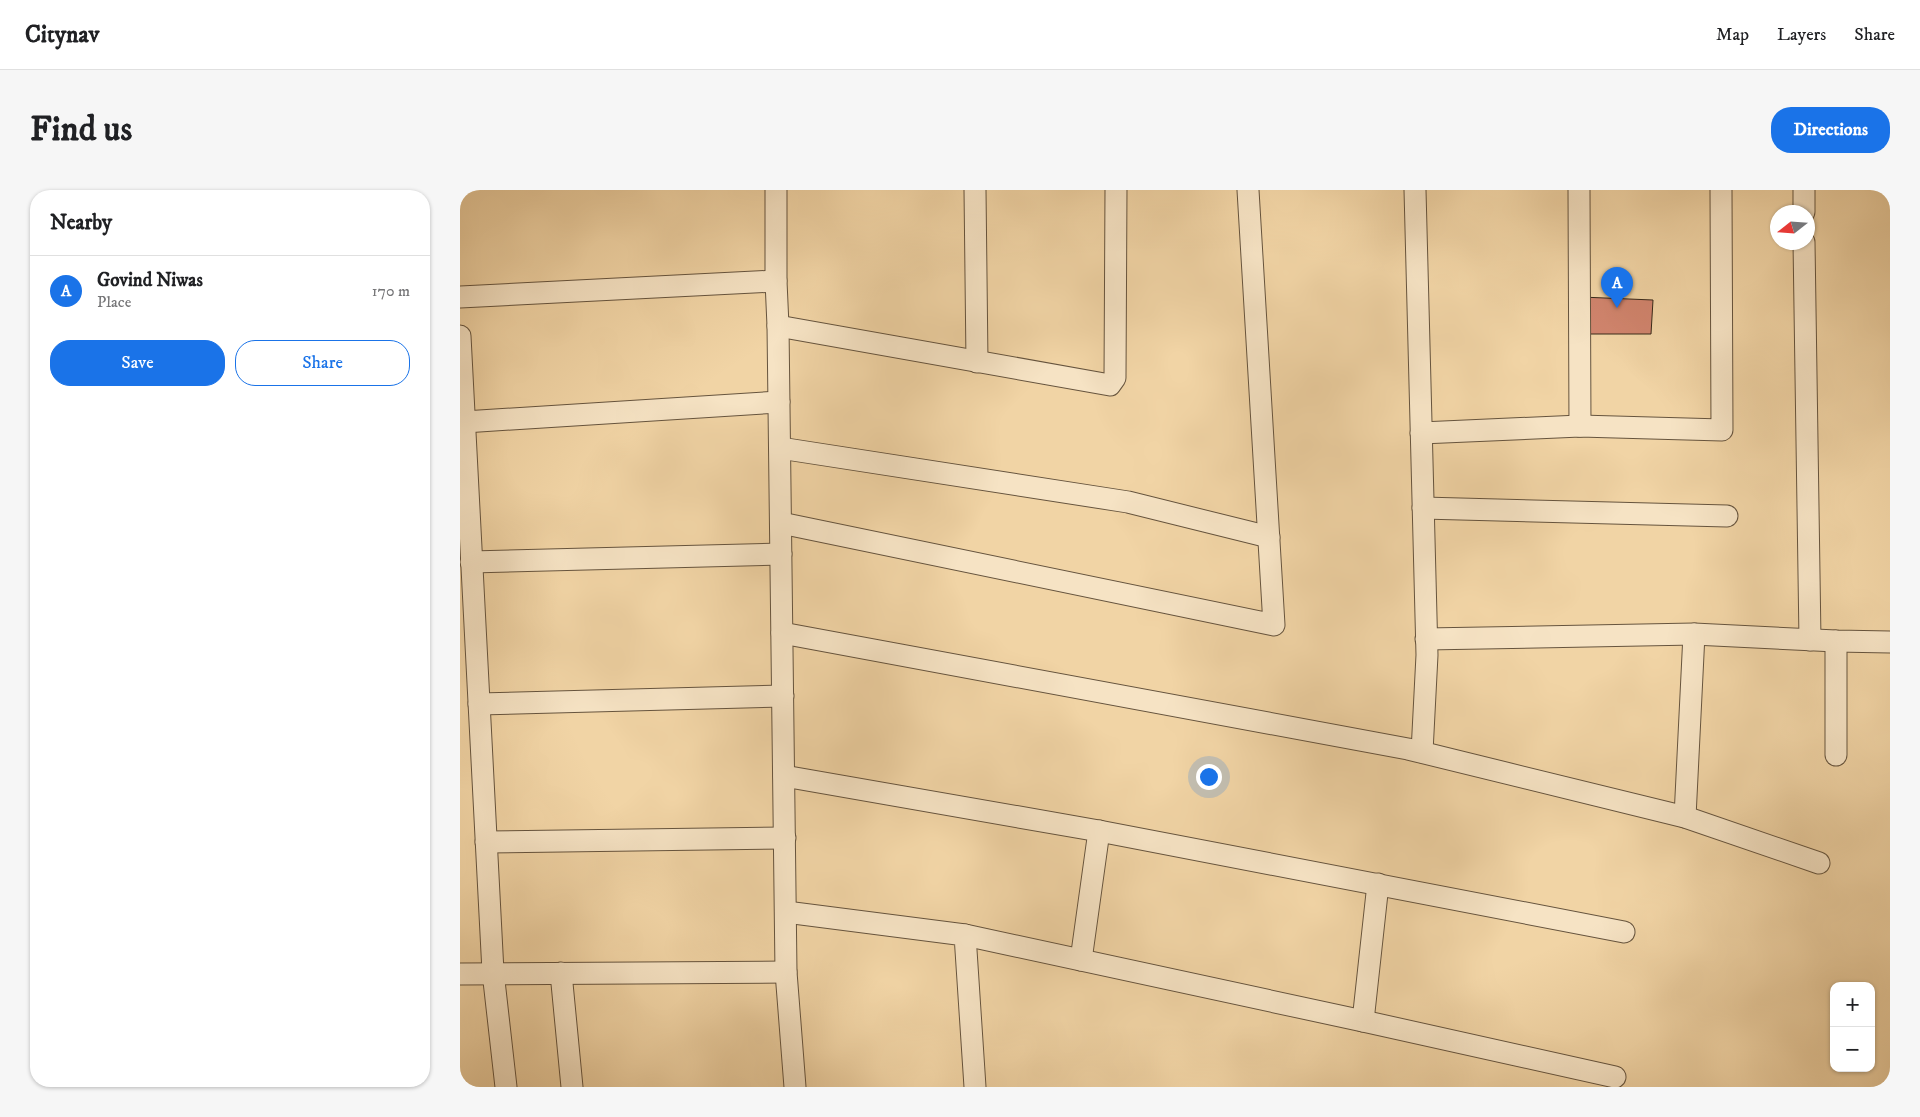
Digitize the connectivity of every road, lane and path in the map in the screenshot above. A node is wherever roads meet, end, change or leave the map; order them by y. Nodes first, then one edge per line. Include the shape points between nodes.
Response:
1 (776, 190) edge
2 (975, 190) edge
3 (1116, 190) edge
4 (1248, 190) edge
5 (1416, 190) edge
6 (1579, 190) edge
7 (1721, 190) edge
8 (1804, 190) edge
9 (1804, 205) edge
10 (1804, 250) edge
11 (776, 281) junction
12 (460, 297) edge
13 (778, 326) junction
14 (460, 336) edge
15 (977, 362) junction
16 (779, 402) junction
17 (464, 422) junction
18 (1580, 426) junction
19 (1421, 433) junction
20 (780, 448) junction
21 (463, 469) edge
22 (1423, 508) junction
23 (1727, 516) dead end
24 (781, 522) junction
25 (1268, 537) junction
26 (781, 554) junction
27 (471, 562) junction
28 (467, 612) edge
29 (782, 633) junction
30 (1694, 634) junction
31 (1426, 639) junction
32 (1810, 640) junction
33 (1836, 641) junction
34 (1890, 642) edge
35 (783, 696) junction
36 (478, 704) junction
37 (1422, 752) junction
38 (1836, 755) dead end
39 (784, 776) junction
40 (1685, 817) junction
41 (1099, 831) junction
42 (784, 838) junction
43 (486, 842) junction
44 (1819, 863) dead end
45 (1378, 884) junction
46 (786, 912) junction
47 (1624, 932) dead end
48 (965, 935) junction
49 (1080, 960) junction
50 (493, 972) junction
51 (786, 972) junction
52 (561, 973) junction
53 (460, 974) edge
54 (1363, 1021) junction
55 (1615, 1078) dead end
56 (506, 1087) edge
57 (572, 1087) edge
58 (795, 1087) edge
59 (975, 1087) edge

1 - 11 street
2 - 15 street
3 - 15 street via 1115,378 1110,385
4 - 25 street
5 - 19 street
6 - 18 street
7 - 18 street via 1722,430
8 - 9 street
10 - 32 street
11 - 12 street
11 - 13 street
13 - 15 street
13 - 16 street
14 - 17 street
16 - 17 street
16 - 20 street
17 - 21 street
18 - 19 street
19 - 22 street
20 - 24 street
20 - 25 street via 1128,502
21 - 27 street
22 - 23 street
22 - 31 street
24 - 25 street via 1274,625
24 - 26 street
26 - 27 street
26 - 29 street
27 - 28 street
28 - 36 street
29 - 35 street
29 - 37 street
30 - 31 street
30 - 32 street
30 - 40 street
31 - 37 street
32 - 33 street
33 - 34 street
33 - 38 street
35 - 36 street
35 - 39 street
36 - 43 street
37 - 40 street
39 - 41 street
39 - 42 street
40 - 44 street
41 - 45 street
41 - 49 street
42 - 43 street
42 - 46 street
43 - 50 street
45 - 47 street
45 - 54 street
46 - 48 street
46 - 51 street
48 - 49 street
48 - 59 street
49 - 54 street
50 - 52 street
50 - 53 street
50 - 56 street
51 - 52 street
51 - 58 street
52 - 57 street
54 - 55 street

